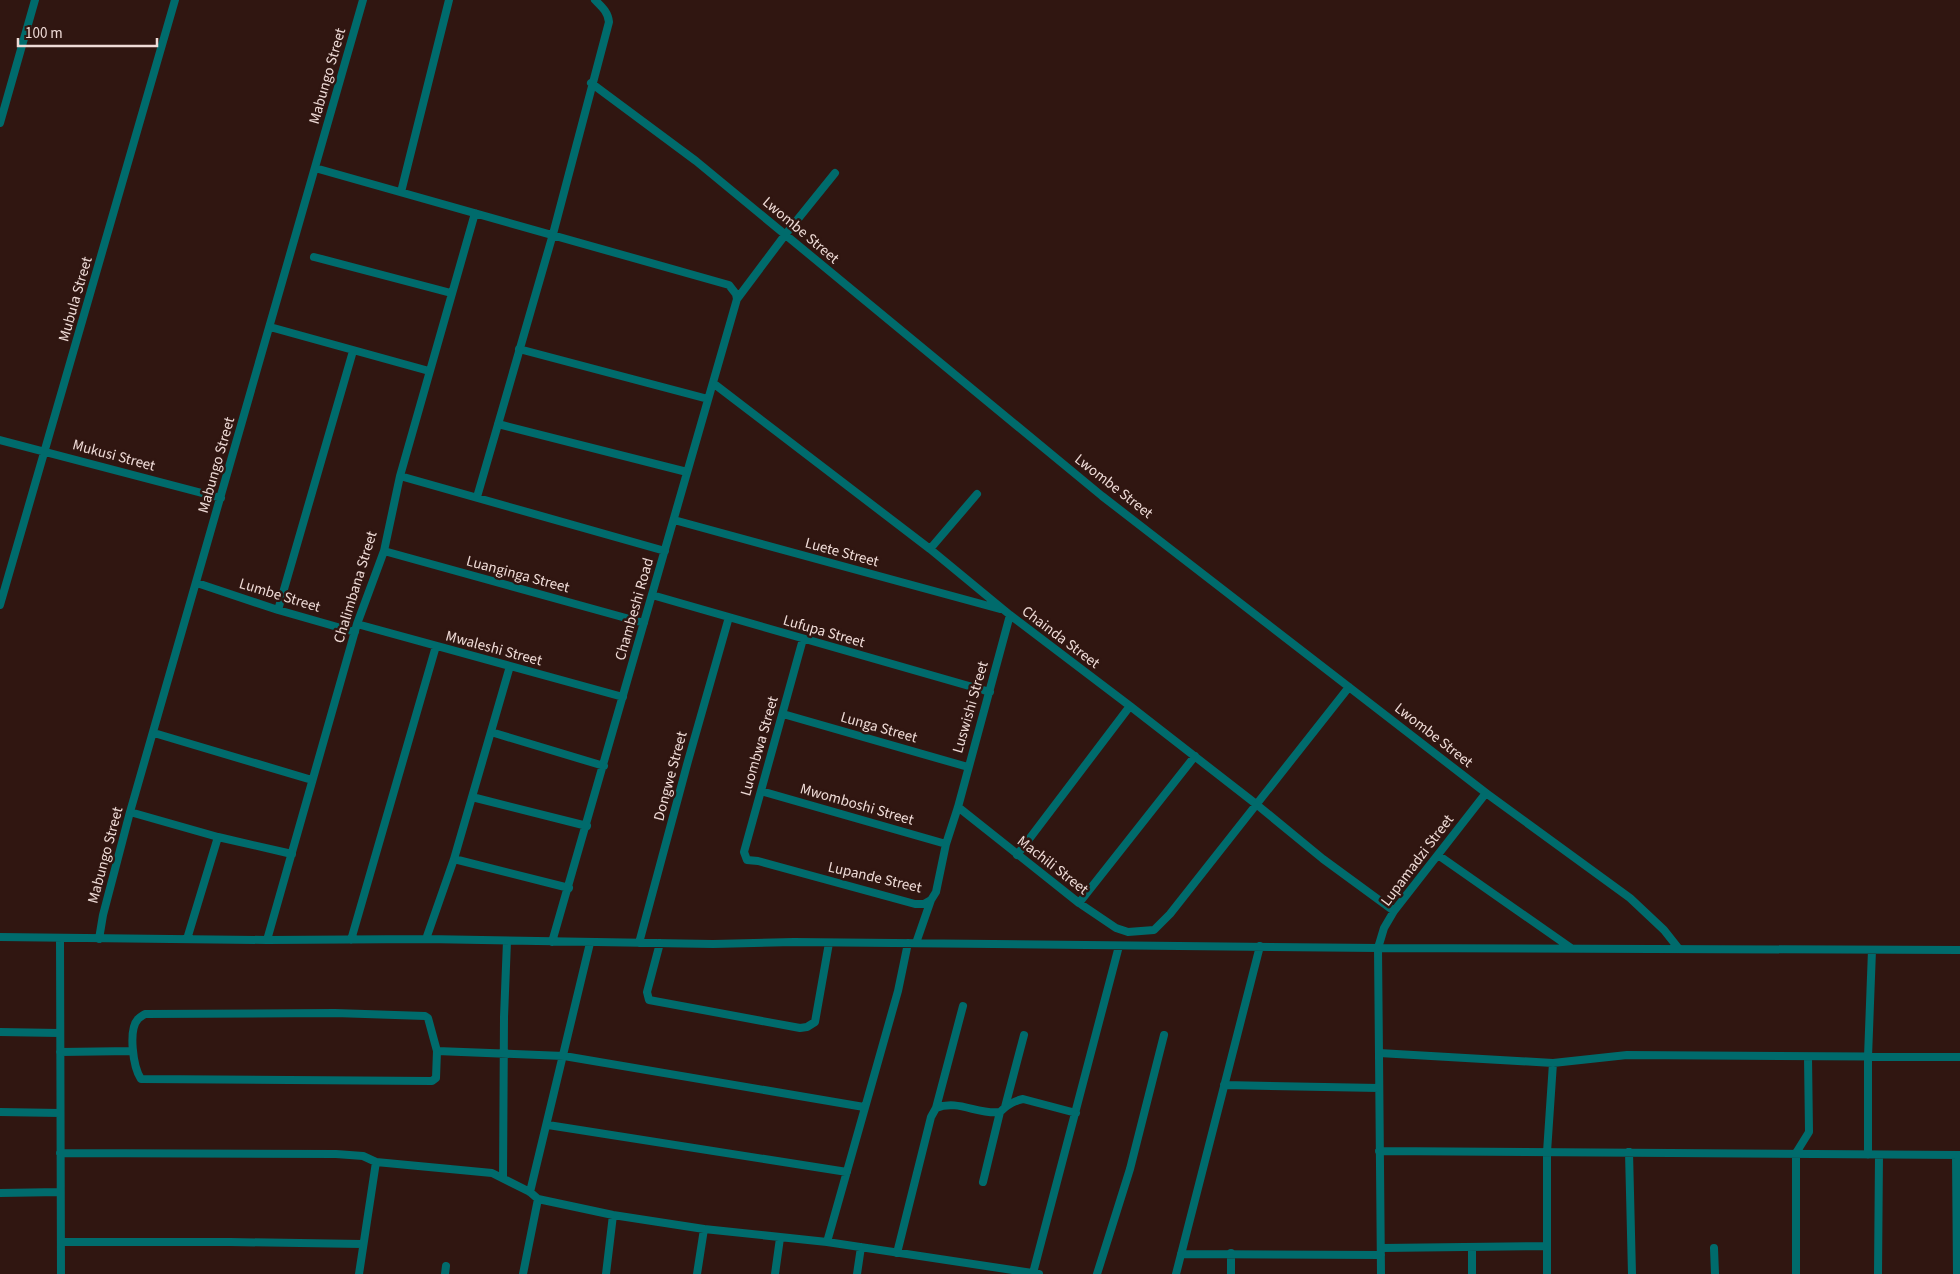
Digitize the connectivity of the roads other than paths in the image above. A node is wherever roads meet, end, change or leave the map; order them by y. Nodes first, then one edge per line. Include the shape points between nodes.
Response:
1 (35, 0) edge
2 (174, 0) edge
3 (364, 0) edge
4 (449, 0) edge
5 (595, 0) edge
6 (591, 83) junction
7 (0, 123) edge
8 (315, 168) junction
9 (835, 172) dead end
10 (400, 192) junction
11 (475, 213) junction
12 (553, 234) junction
13 (785, 234) junction
14 (314, 257) dead end
15 (451, 293) junction
16 (737, 299) junction
17 (270, 327) junction
18 (519, 349) junction
19 (353, 351) junction
20 (429, 371) junction
21 (713, 383) junction
22 (708, 399) junction
23 (498, 424) junction
24 (0, 440) edge
25 (45, 452) junction
26 (687, 472) junction
27 (400, 476) junction
28 (977, 494) dead end
29 (477, 497) junction
30 (221, 498) junction
31 (674, 520) junction
32 (930, 549) junction
33 (384, 551) junction
34 (665, 551) junction
35 (197, 583) junction
36 (652, 595) junction
37 (0, 605) edge
38 (278, 610) junction
39 (1007, 613) junction
40 (729, 617) junction
41 (644, 623) junction
42 (356, 628) junction
43 (803, 640) junction
44 (436, 646) junction
45 (510, 666) junction
46 (1349, 687) junction
47 (990, 692) junction
48 (623, 697) junction
49 (1130, 706) junction
50 (783, 714) junction
51 (491, 732) junction
52 (154, 733) junction
53 (1195, 756) junction
54 (604, 766) junction
55 (968, 767) junction
56 (312, 780) junction
57 (761, 791) junction
58 (1486, 793) junction
59 (472, 798) junction
60 (1256, 804) junction
61 (958, 808) junction
62 (130, 812) junction
63 (587, 826) junction
64 (218, 837) junction
65 (946, 844) junction
66 (292, 854) junction
67 (1017, 855) junction
68 (1438, 855) junction
69 (454, 859) junction
70 (747, 860) joint
71 (569, 888) junction
72 (931, 900) junction
73 (1079, 903) junction
74 (1394, 911) junction
75 (1132, 932) junction
76 (0, 937) edge
77 (60, 938) junction
78 (99, 939) junction
79 (187, 939) junction
80 (426, 939) junction
81 (267, 940) junction
82 (352, 940) junction
83 (507, 941) junction
84 (552, 942) junction
85 (590, 943) junction
86 (639, 943) junction
87 (660, 943) junction
88 (829, 943) junction
89 (912, 943) junction
90 (1122, 946) junction
91 (1260, 946) junction
92 (1378, 948) junction
93 (1571, 948) junction
94 (1678, 949) junction
95 (1872, 950) junction
96 (1960, 950) edge
97 (963, 1006) dead end
98 (0, 1032) edge
99 (59, 1033) junction
100 (1024, 1035) dead end
101 (1164, 1035) dead end
102 (133, 1050) junction
103 (438, 1051) junction
104 (60, 1052) junction
105 (1379, 1052) junction
106 (504, 1053) junction
107 (564, 1056) junction
108 (1808, 1057) junction
109 (1868, 1057) junction
110 (1960, 1057) edge
111 (1553, 1063) junction
112 (1224, 1085) junction
113 (1379, 1088) junction
114 (864, 1107) junction
115 (936, 1108) junction
116 (1003, 1109) junction
117 (0, 1112) edge
118 (60, 1113) junction
119 (1076, 1113) junction
120 (548, 1125) junction
121 (1379, 1151) junction
122 (60, 1152) junction
123 (1547, 1152) junction
124 (1629, 1152) junction
125 (1796, 1153) junction
126 (1868, 1155) junction
127 (1878, 1155) junction
128 (1958, 1155) edge
129 (376, 1162) junction
130 (847, 1172) junction
131 (503, 1178) junction
132 (983, 1182) dead end
133 (60, 1192) junction
134 (530, 1192) junction
135 (0, 1193) edge
136 (538, 1198) junction
137 (613, 1215) junction
138 (704, 1229) junction
139 (780, 1238) junction
140 (61, 1242) junction
141 (827, 1242) junction
142 (362, 1244) junction
143 (1547, 1246) junction
144 (861, 1247) junction
145 (1472, 1247) junction
146 (1714, 1248) dead end
147 (1381, 1251) junction
148 (897, 1253) junction
149 (1231, 1253) junction
150 (1181, 1254) junction
151 (61, 1274) edge
152 (358, 1274) edge
153 (524, 1274) edge
154 (606, 1274) edge
155 (697, 1274) edge
156 (775, 1274) edge
157 (857, 1274) edge
158 (1036, 1274) edge
159 (1097, 1274) edge
160 (1176, 1274) edge
161 (1231, 1274) edge
162 (1380, 1274) edge
163 (1472, 1274) edge
164 (1547, 1274) edge
165 (1632, 1274) edge
166 (1714, 1274) edge
167 (1796, 1274) edge
168 (1878, 1274) edge
169 (1957, 1274) edge

1 - 7 street
2 - 25 street, Mubula Street
3 - 8 street, Mabungo Street
4 - 10 street
5 - 6 street via 604,8 608,22
6 - 12 street
6 - 13 street, Lwombe Street via 696,161
8 - 10 street
8 - 17 street, Mabungo Street
9 - 13 street
10 - 11 street
11 - 12 street
11 - 15 street, Chalimbana Street
12 - 16 street via 729,285
12 - 18 street
13 - 16 street
13 - 46 street, Lwombe Street via 1102,496
14 - 15 street
15 - 20 street, Chalimbana Street
16 - 21 street, Chambeshi Road
17 - 19 street
17 - 30 street, Mabungo Street
18 - 22 street
18 - 23 street
19 - 20 street
19 - 38 street
20 - 27 street, Chalimbana Street
21 - 22 street, Chambeshi Road
21 - 32 street, Chainda Street
22 - 26 street, Chambeshi Road
23 - 26 street
23 - 29 street
24 - 25 street, Mukusi Street
25 - 30 street, Mukusi Street
25 - 37 street, Mubula Street
26 - 31 street, Chambeshi Road
27 - 29 street
27 - 33 street, Chalimbana Street
28 - 32 street
29 - 34 street
30 - 35 street, Mabungo Street
31 - 34 street, Chambeshi Road
31 - 39 street, Luete Street
32 - 39 street, Chainda Street
33 - 41 street, Luanginga Street
33 - 42 street, Chalimbana Street
34 - 36 street, Chambeshi Road
35 - 38 street, Lumbe Street
35 - 52 street, Mabungo Street
36 - 40 street, Lufupa Street
36 - 41 street, Chambeshi Road
38 - 42 street, Lumbe Street
39 - 47 street, Luswishi Street
39 - 49 street, Chainda Street
40 - 43 street, Lufupa Street
40 - 86 street, Dongwe Street
41 - 48 street, Chambeshi Road
42 - 44 street, Mwaleshi Street
42 - 56 street, Chalimbana Street
43 - 47 street, Lufupa Street
43 - 50 street, Luombwa Street
44 - 45 street, Mwaleshi Street
44 - 82 street
45 - 48 street, Mwaleshi Street
45 - 51 street
46 - 58 street, Lwombe Street
46 - 60 street
47 - 55 street, Luswishi Street
48 - 54 street, Chambeshi Road
49 - 53 street, Chainda Street
49 - 67 street
50 - 55 street, Lunga Street
50 - 57 street, Luombwa Street
51 - 54 street
51 - 59 street
52 - 56 street
52 - 62 street, Mabungo Street
53 - 60 street, Chainda Street
53 - 73 street
54 - 63 street, Chambeshi Road
55 - 61 street, Luswishi Street
56 - 66 street, Chalimbana Street
57 - 65 street, Mwomboshi Street
57 - 70 street, Luombwa Street via 744,852
58 - 68 street, Lupamadzi Street
58 - 94 street, Lwombe Street via 1630,898 1664,930
59 - 63 street
59 - 69 street
60 - 74 street, Chainda Street
60 - 75 street via 1170,914 1154,930
61 - 65 street, Lupande Street
61 - 67 street, Machili Street
62 - 64 street
62 - 78 street, Mabungo Street
63 - 71 street, Chambeshi Road
64 - 66 street
64 - 79 street
65 - 72 street, Lupande Street via 936,892
66 - 81 street, Chalimbana Street
67 - 73 street, Machili Street
68 - 74 street, Lupamadzi Street
68 - 93 street
69 - 71 street
69 - 80 street
70 - 72 street, Lupande Street via 915,904
71 - 84 street, Chambeshi Road
72 - 89 street
73 - 75 street, Machili Street via 1116,928
74 - 92 street, Lupamadzi Street
75 - 90 street
76 - 77 street
77 - 78 street
77 - 99 street
78 - 79 street
79 - 81 street
80 - 82 street
80 - 83 street
81 - 82 street
83 - 84 street
83 - 106 street
84 - 85 street
85 - 86 street
85 - 107 street
86 - 87 street
87 - 88 street
87 - 88 street via 647,992 649,1000 800,1028 815,1022
88 - 89 street
89 - 90 street
89 - 114 street
90 - 91 street
90 - 119 street
91 - 92 street
91 - 112 street
92 - 93 street
92 - 105 street, Lupamadzi Street
93 - 94 street
94 - 95 street
95 - 96 street
95 - 109 street
97 - 115 street
98 - 99 street
99 - 104 street
100 - 116 street
101 - 159 street via 1130,1169
102 - 103 street via 140,1079 432,1081 437,1074
102 - 103 street via 134,1028 137,1020 145,1014 335,1014 425,1016 430,1021
102 - 104 street
103 - 106 street
104 - 118 street
105 - 111 street
105 - 113 street, Lupamadzi Street
106 - 107 street
106 - 131 street
107 - 114 street
107 - 120 street
108 - 109 street
108 - 111 street via 1627,1055
108 - 125 street via 1808,1132
109 - 110 street
109 - 126 street
111 - 123 street
112 - 113 street
112 - 150 street
113 - 121 street, Lupamadzi Street
114 - 130 street
115 - 116 street via 953,1104 991,1113
115 - 148 street
116 - 119 street via 1015,1100 1023,1099
116 - 132 street
117 - 118 street
118 - 122 street
119 - 158 street
120 - 130 street
120 - 134 street
121 - 123 street
121 - 147 street, Lupamadzi Street
122 - 129 street via 336,1154 363,1156
122 - 133 street
123 - 124 street
123 - 143 street
124 - 125 street
124 - 165 street
125 - 126 street
125 - 167 street
126 - 127 street
127 - 128 street
127 - 168 street
128 - 169 street
129 - 131 street via 492,1173
129 - 142 street
130 - 141 street
131 - 134 street
133 - 135 street
133 - 140 street
134 - 136 street
136 - 137 street
136 - 153 street
137 - 138 street
137 - 154 street
138 - 139 street
138 - 155 street
139 - 141 street
139 - 156 street
140 - 142 street
140 - 151 street
141 - 144 street
142 - 152 street
143 - 145 street
143 - 164 street
144 - 148 street
144 - 157 street
145 - 147 street
145 - 163 street
146 - 166 street
147 - 149 street
147 - 162 street, Lupamadzi Street
148 - 158 street
149 - 150 street
149 - 161 street
150 - 160 street

